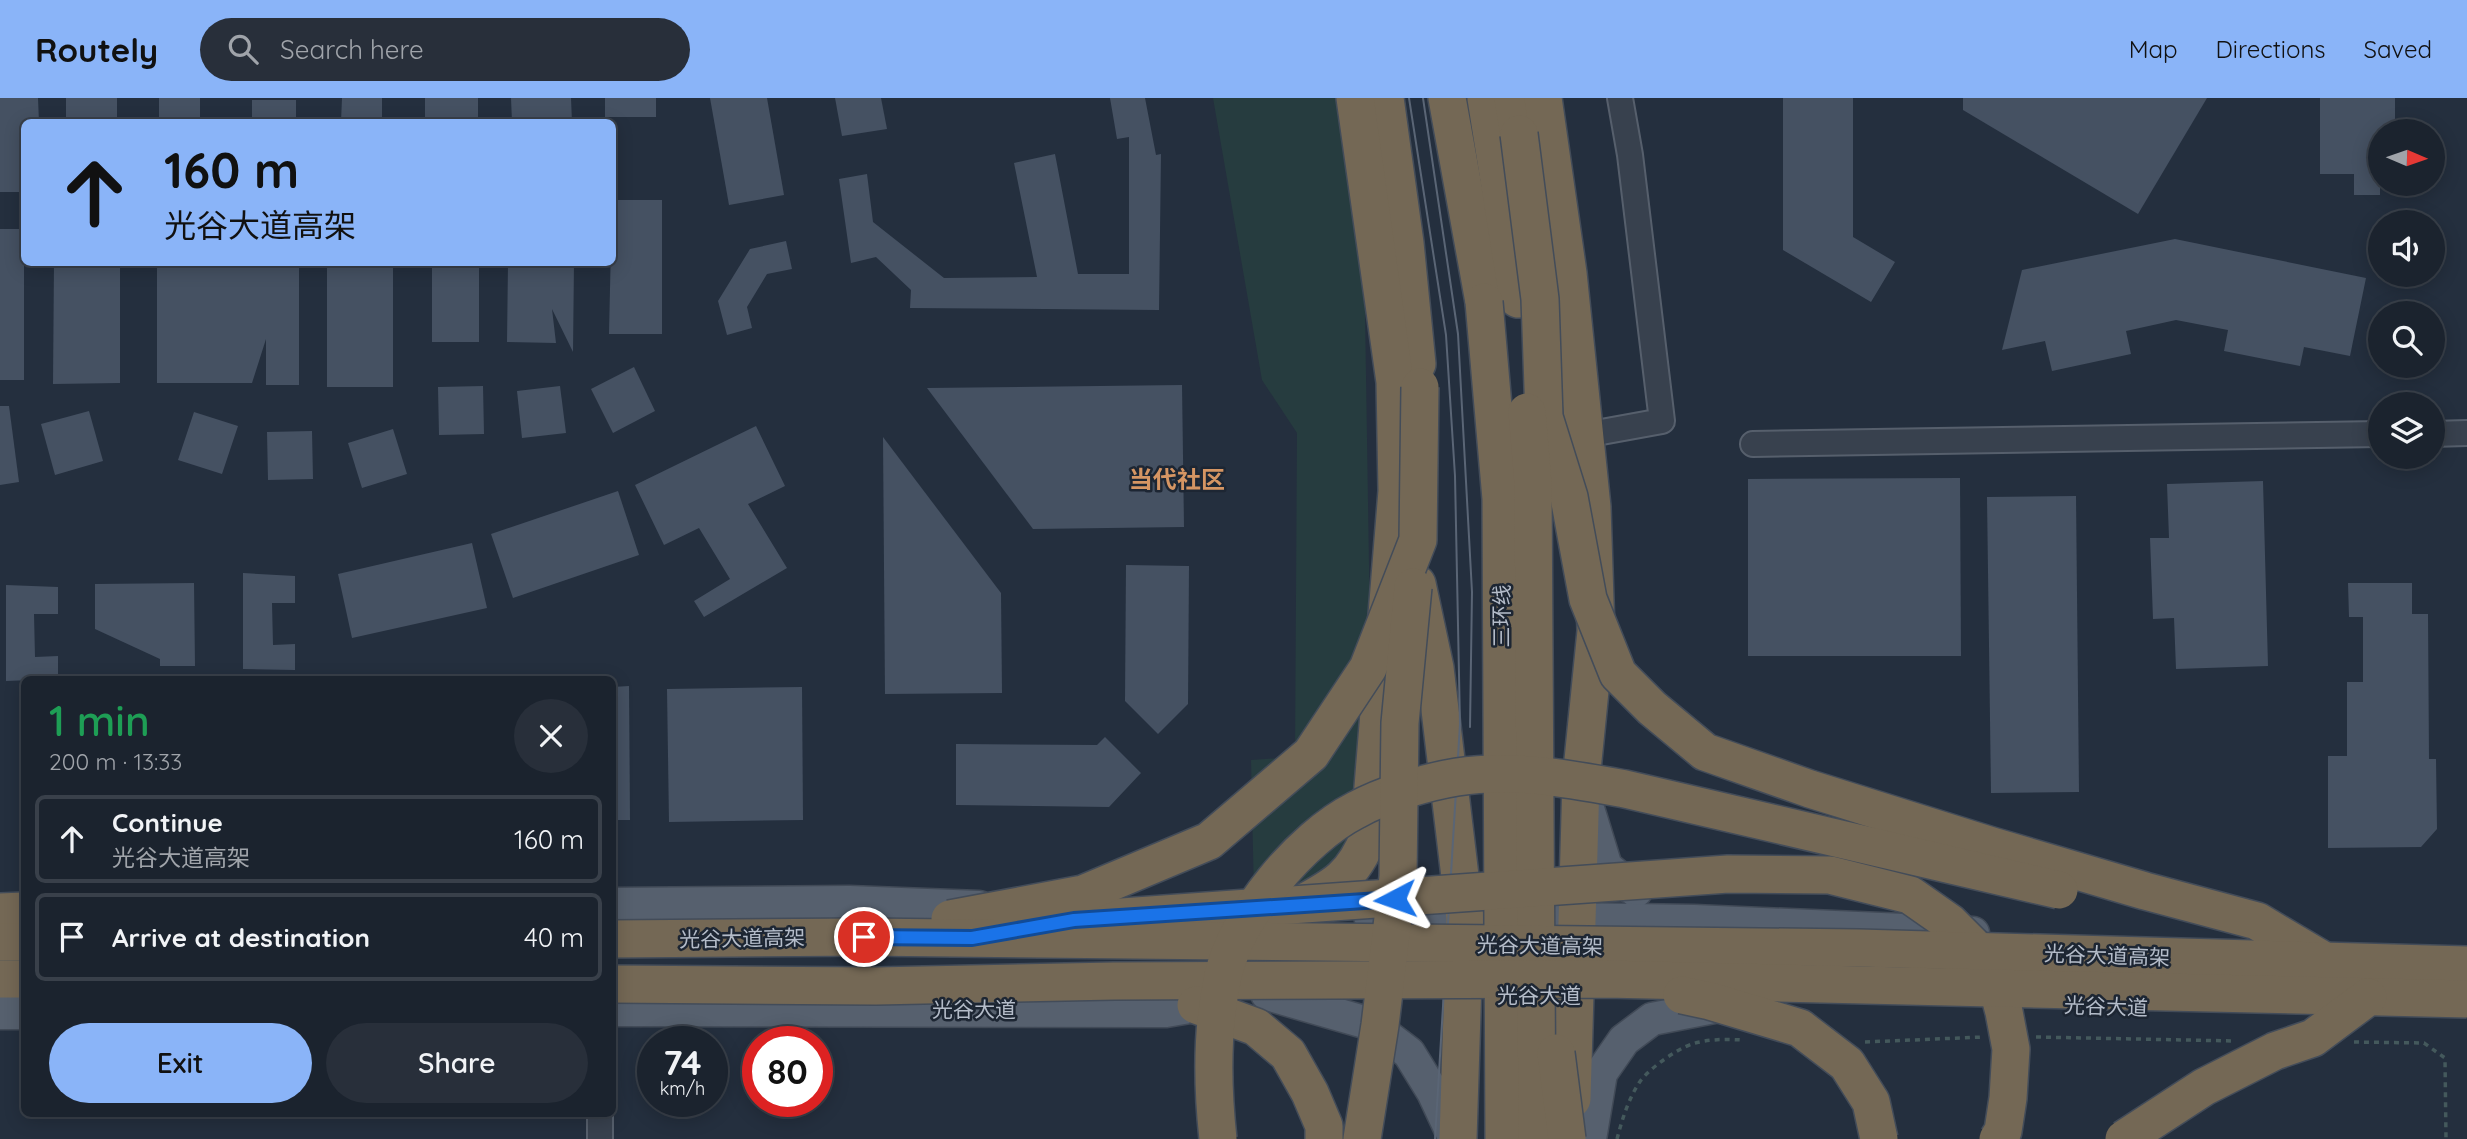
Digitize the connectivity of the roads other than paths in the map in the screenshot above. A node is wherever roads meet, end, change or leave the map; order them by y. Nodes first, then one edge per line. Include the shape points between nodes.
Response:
1 (1355, 98) edge
2 (1377, 98) edge
3 (1385, 98) edge
4 (1447, 98) edge
5 (1486, 98) edge
6 (1513, 98) edge
7 (1543, 98) edge
8 (1620, 98) edge
9 (1370, 195) junction
10 (1501, 301) junction
11 (1544, 417) junction
12 (2445, 433) edge
13 (2467, 433) edge
14 (2368, 434) edge
15 (1585, 435) junction
16 (1753, 444) dead end
17 (1397, 491) junction
18 (1418, 540) junction
19 (1581, 780) junction
20 (616, 904) edge
21 (21, 911) edge
22 (0, 912) edge
23 (1284, 913) junction
24 (1465, 918) junction
25 (1578, 919) junction
26 (1694, 921) junction
27 (2257, 921) junction
28 (0, 928) edge
29 (21, 928) edge
30 (864, 937) junction
31 (972, 938) junction
32 (616, 939) edge
33 (0, 942) edge
34 (21, 942) edge
35 (2467, 952) edge
36 (2324, 961) junction
37 (2467, 965) edge
38 (0, 979) edge
39 (21, 979) edge
40 (1114, 981) junction
41 (616, 984) edge
42 (1591, 987) junction
43 (1267, 994) junction
44 (1462, 995) junction
45 (1780, 995) junction
46 (2368, 997) junction
47 (2467, 999) edge
48 (2467, 1004) edge
49 (616, 1010) edge
50 (0, 1013) edge
51 (21, 1013) edge
52 (1370, 1084) junction
53 (2204, 1087) junction
54 (600, 1117) edge
55 (600, 1139) edge
56 (1218, 1139) edge
57 (1324, 1139) edge
58 (1362, 1139) edge
59 (1368, 1139) edge
60 (1456, 1139) edge
61 (1504, 1139) edge
62 (1537, 1139) edge
63 (1569, 1139) edge
64 (1590, 1139) edge
65 (1879, 1139) edge
66 (1998, 1139) edge
67 (2124, 1139) edge
68 (2148, 1139) edge

1 - 9 highway
2 - 9 highway
3 - 18 highway, bridge via 1420,387
4 - 10 highway, 三环线
5 - 10 highway, 三环线
6 - 11 highway, bridge via 1540,299
7 - 15 highway
8 - 15 street via 1662,421
9 - 17 highway via 1395,382
10 - 61 highway, 三环线, bridge
10 - 62 highway, 三环线, bridge via 1533,484
11 - 27 highway, bridge via 1569,497 1588,599 1618,674 1705,752 1992,846
11 - 63 highway, bridge via 1554,1038
12 - 13 street
14 - 16 street
15 - 19 highway via 1596,631
17 - 23 highway via 1368,836 1360,857 1337,884
17 - 24 highway via 1435,668
18 - 30 highway, bridge via 1368,668 1311,754 1209,841 1083,894
18 - 52 highway, bridge via 1400,723 1398,877
19 - 25 highway
19 - 26 main road via 1606,867 1647,900
20 - 23 main road via 849,902 1199,916
21 - 22 highway
23 - 24 main road
24 - 25 main road
24 - 44 highway
25 - 26 main road
25 - 42 highway
26 - 35 main road
27 - 36 highway, bridge
27 - 56 highway, bridge via 2141,909 1625,789 1512,774 1456,777 1355,810 1289,861 1238,933 1223,975 1212,1057
28 - 29 main road
30 - 31 highway, 光谷大道高架, bridge
30 - 32 highway, 光谷大道高架, bridge
31 - 36 highway, 光谷大道高架, bridge via 1859,948
31 - 66 highway, bridge via 1087,919 1728,874 1830,875 1910,895 1950,923 1995,978 2011,1049 2005,1120
33 - 34 highway
36 - 37 highway, 光谷大道高架, bridge
38 - 39 highway
40 - 41 highway, 光谷大道高架, bridge via 876,986
40 - 42 highway, 光谷大道高架, bridge
40 - 57 highway, bridge via 1215,1010 1256,1027 1288,1054 1324,1126
42 - 44 main road, 光谷大道
42 - 45 main road, 光谷大道
42 - 46 highway, 光谷大道高架, bridge
42 - 63 highway
42 - 65 highway, bridge via 1710,1001 1800,1028 1847,1064 1871,1102
43 - 44 main road, 光谷大道
43 - 49 main road, 光谷大道 via 1166,1010
43 - 60 main road via 1371,1024 1409,1053
44 - 60 highway
45 - 48 main road, 光谷大道 via 2243,1010
45 - 64 main road via 1653,1019 1624,1040 1601,1073
46 - 47 highway, 光谷大道高架, bridge
46 - 53 highway, bridge via 2313,1038 2275,1051
50 - 51 main road
52 - 58 highway, bridge
52 - 59 highway, bridge
53 - 67 highway, bridge
53 - 68 highway, bridge
54 - 55 street

